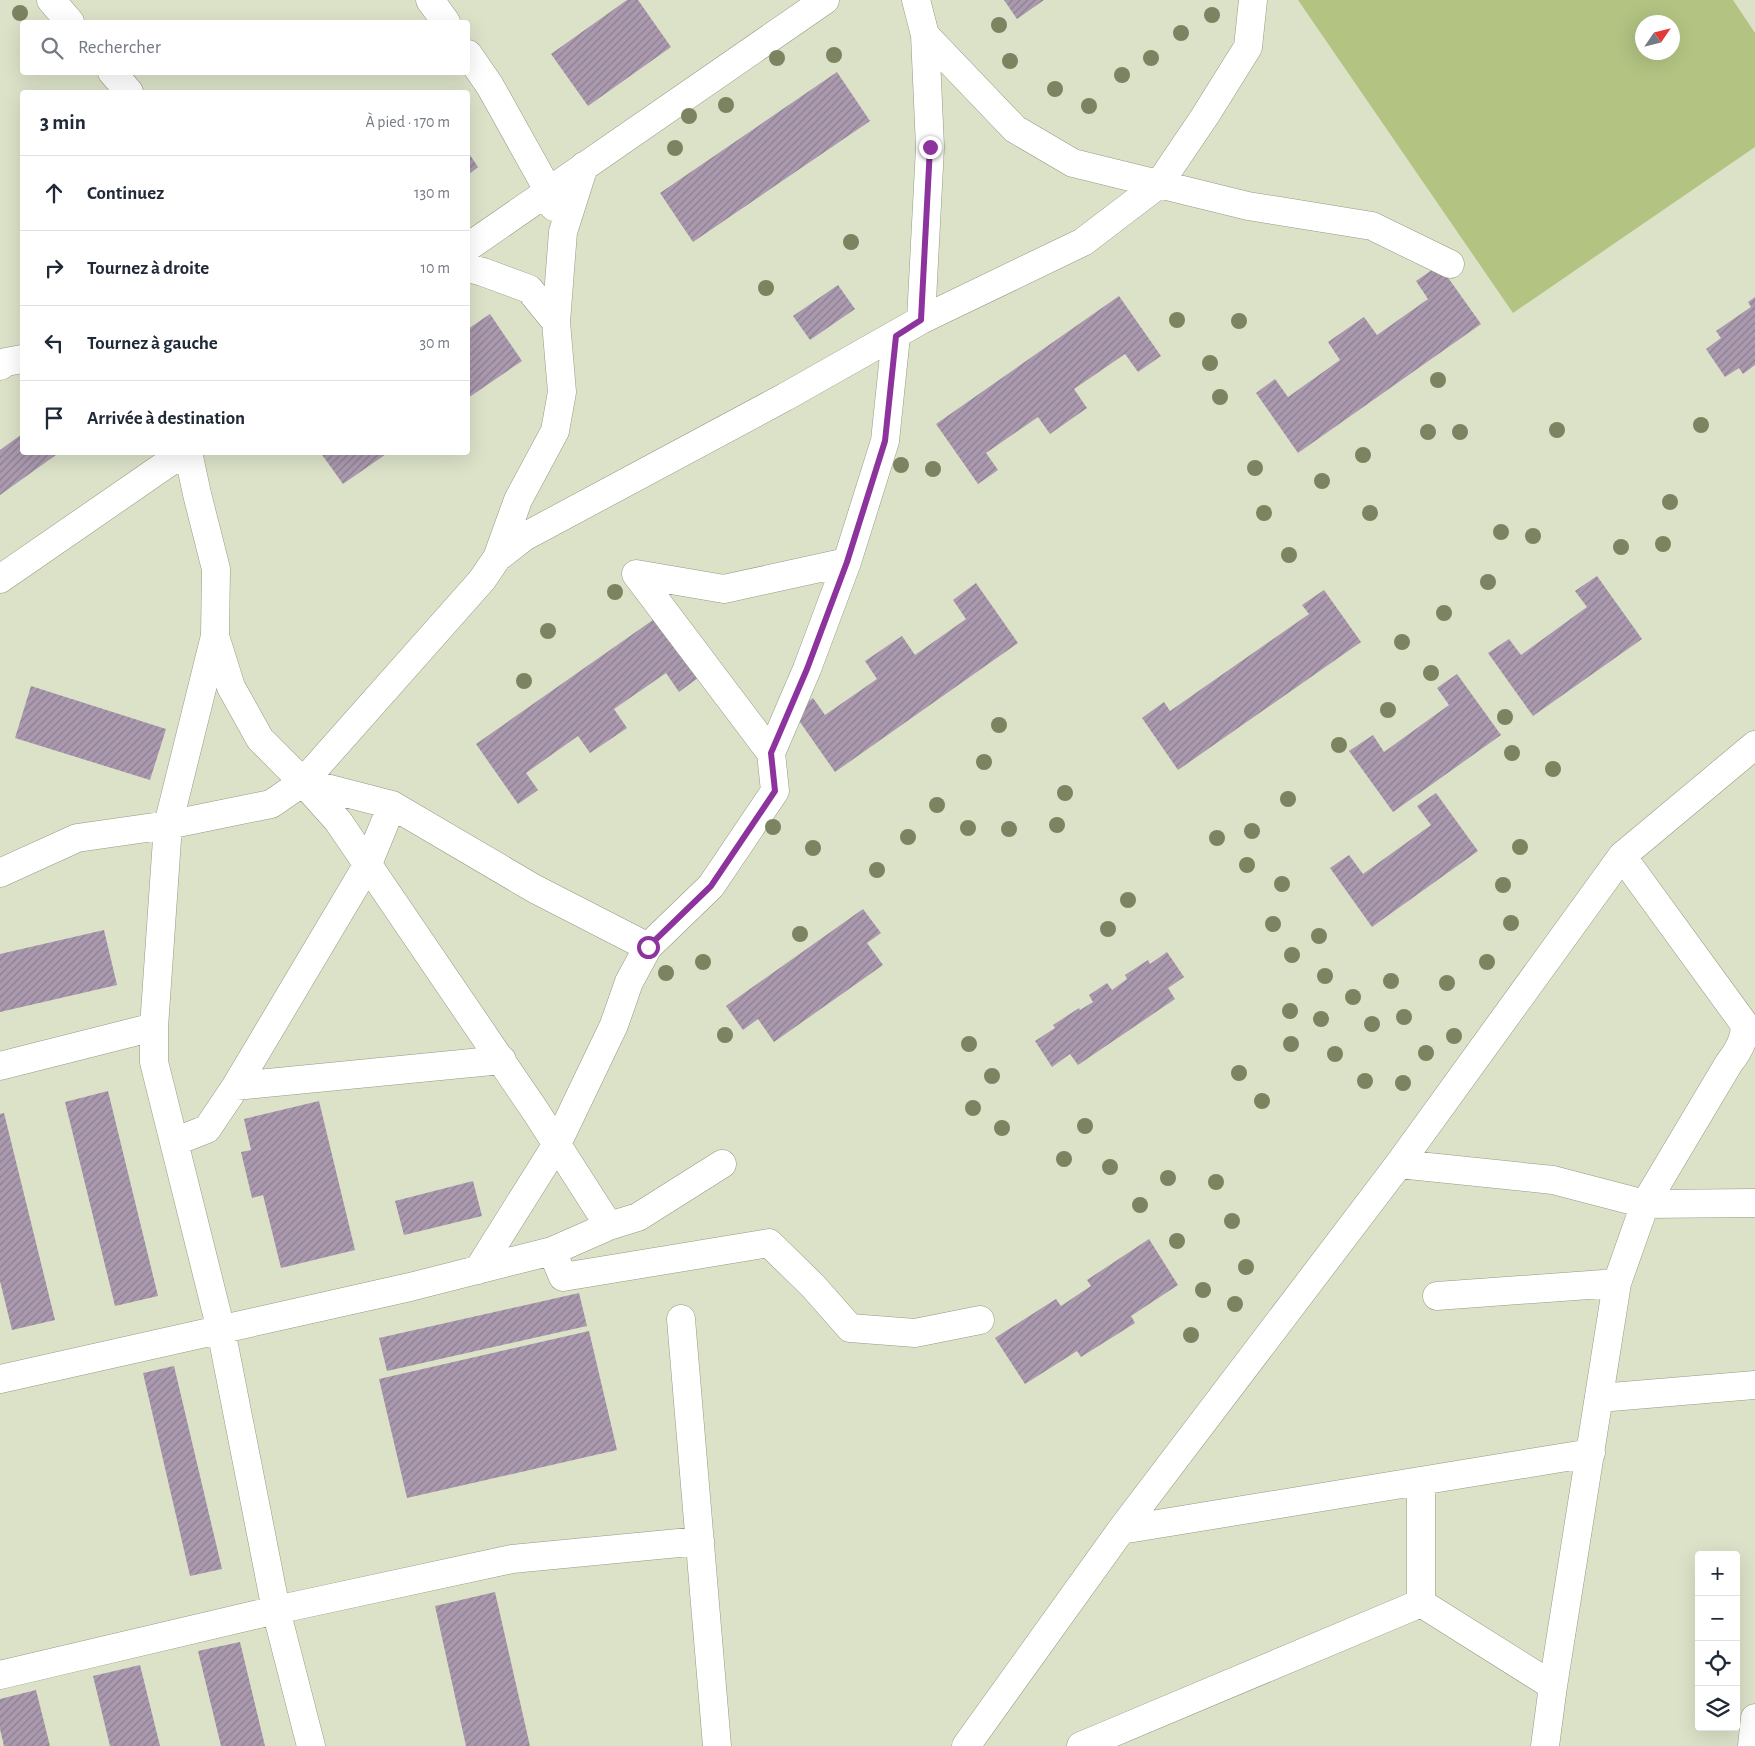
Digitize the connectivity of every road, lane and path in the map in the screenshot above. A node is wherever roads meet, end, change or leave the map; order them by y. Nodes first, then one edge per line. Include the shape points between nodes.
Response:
1 (51, 0) edge
2 (430, 0) edge
3 (825, 0) edge
4 (916, 0) edge
5 (1253, 0) edge
6 (68, 20) edge
7 (445, 20) edge
8 (925, 35) junction
9 (470, 57) edge
10 (115, 75) edge
11 (127, 90) edge
12 (584, 166) junction
13 (1159, 184) junction
14 (548, 190) junction
15 (563, 232) junction
16 (470, 246) edge
17 (1450, 264) dead end
18 (470, 269) edge
19 (921, 320) junction
20 (556, 322) junction
21 (896, 336) junction
22 (20, 359) edge
23 (0, 366) edge
24 (180, 455) edge
25 (189, 455) edge
26 (497, 558) junction
27 (847, 562) junction
28 (0, 579) edge
29 (215, 636) junction
30 (1755, 745) edge
31 (771, 753) junction
32 (303, 782) junction
33 (392, 805) junction
34 (168, 825) junction
35 (1622, 856) junction
36 (368, 864) junction
37 (0, 873) edge
38 (648, 947) junction
39 (154, 1027) junction
40 (502, 1060) junction
41 (0, 1066) edge
42 (236, 1086) junction
43 (174, 1142) junction
44 (557, 1144) junction
45 (722, 1164) dead end
46 (1399, 1164) junction
47 (1755, 1203) edge
48 (1646, 1204) junction
49 (609, 1226) junction
50 (552, 1251) junction
51 (478, 1270) junction
52 (1617, 1284) junction
53 (1437, 1296) dead end
54 (681, 1319) dead end
55 (980, 1320) dead end
56 (221, 1330) junction
57 (0, 1379) edge
58 (1755, 1386) edge
59 (1599, 1398) junction
60 (1591, 1453) junction
61 (1421, 1480) junction
62 (1121, 1530) junction
63 (700, 1541) junction
64 (1421, 1603) junction
65 (276, 1610) junction
66 (0, 1675) edge
67 (1553, 1686) junction
68 (1755, 1718) edge
69 (311, 1746) edge
70 (717, 1746) edge
71 (966, 1746) edge
72 (1081, 1746) edge
73 (1545, 1746) edge
74 (1752, 1746) edge

1 - 6 street
2 - 7 street
3 - 12 street
4 - 8 street
5 - 13 street via 1248,47
8 - 13 street via 1015,129 1073,163
8 - 19 street via 930,147
9 - 14 street via 490,86
10 - 11 street
12 - 14 street
12 - 15 street
13 - 17 street via 1248,206 1372,226
13 - 19 street via 1083,242
14 - 15 street
14 - 16 street
15 - 20 street
18 - 20 street via 529,288
19 - 21 street
20 - 26 street via 562,392 555,431 518,500
21 - 26 street via 524,537
21 - 27 street via 885,441
22 - 23 street
24 - 28 street
25 - 29 street via 216,569
26 - 32 street via 482,580
27 - 31 street
27 - 31 street via 724,589 636,574
29 - 32 street via 231,687 260,739
29 - 34 street
30 - 35 street
31 - 38 street via 775,791 711,886
32 - 33 street
32 - 34 street via 272,804
32 - 36 street via 338,821
33 - 36 street
33 - 38 street via 536,889
34 - 37 street via 77,838
34 - 39 street
35 - 46 street
35 - 48 street via 1744,1025 1745,1035 1738,1052
36 - 40 street
36 - 42 street
38 - 44 street
39 - 41 street
39 - 43 street via 154,1062
40 - 42 street
40 - 44 street
42 - 43 street via 208,1129
43 - 56 street
44 - 49 street
44 - 51 street
45 - 49 street via 638,1217
46 - 48 street via 1553,1180
46 - 62 street
47 - 48 street
48 - 52 street
49 - 50 street
50 - 51 street
50 - 55 street via 564,1277 769,1244 814,1286 850,1328 916,1333
51 - 56 street
52 - 53 street
52 - 59 street
54 - 63 street
56 - 57 street
56 - 65 street
58 - 59 street
59 - 60 street
60 - 61 street
60 - 67 street
61 - 62 street
61 - 64 street
62 - 71 street
63 - 65 street via 512,1559
63 - 70 street
64 - 67 street
64 - 72 street
65 - 66 street
65 - 69 street
67 - 73 street
68 - 74 street

